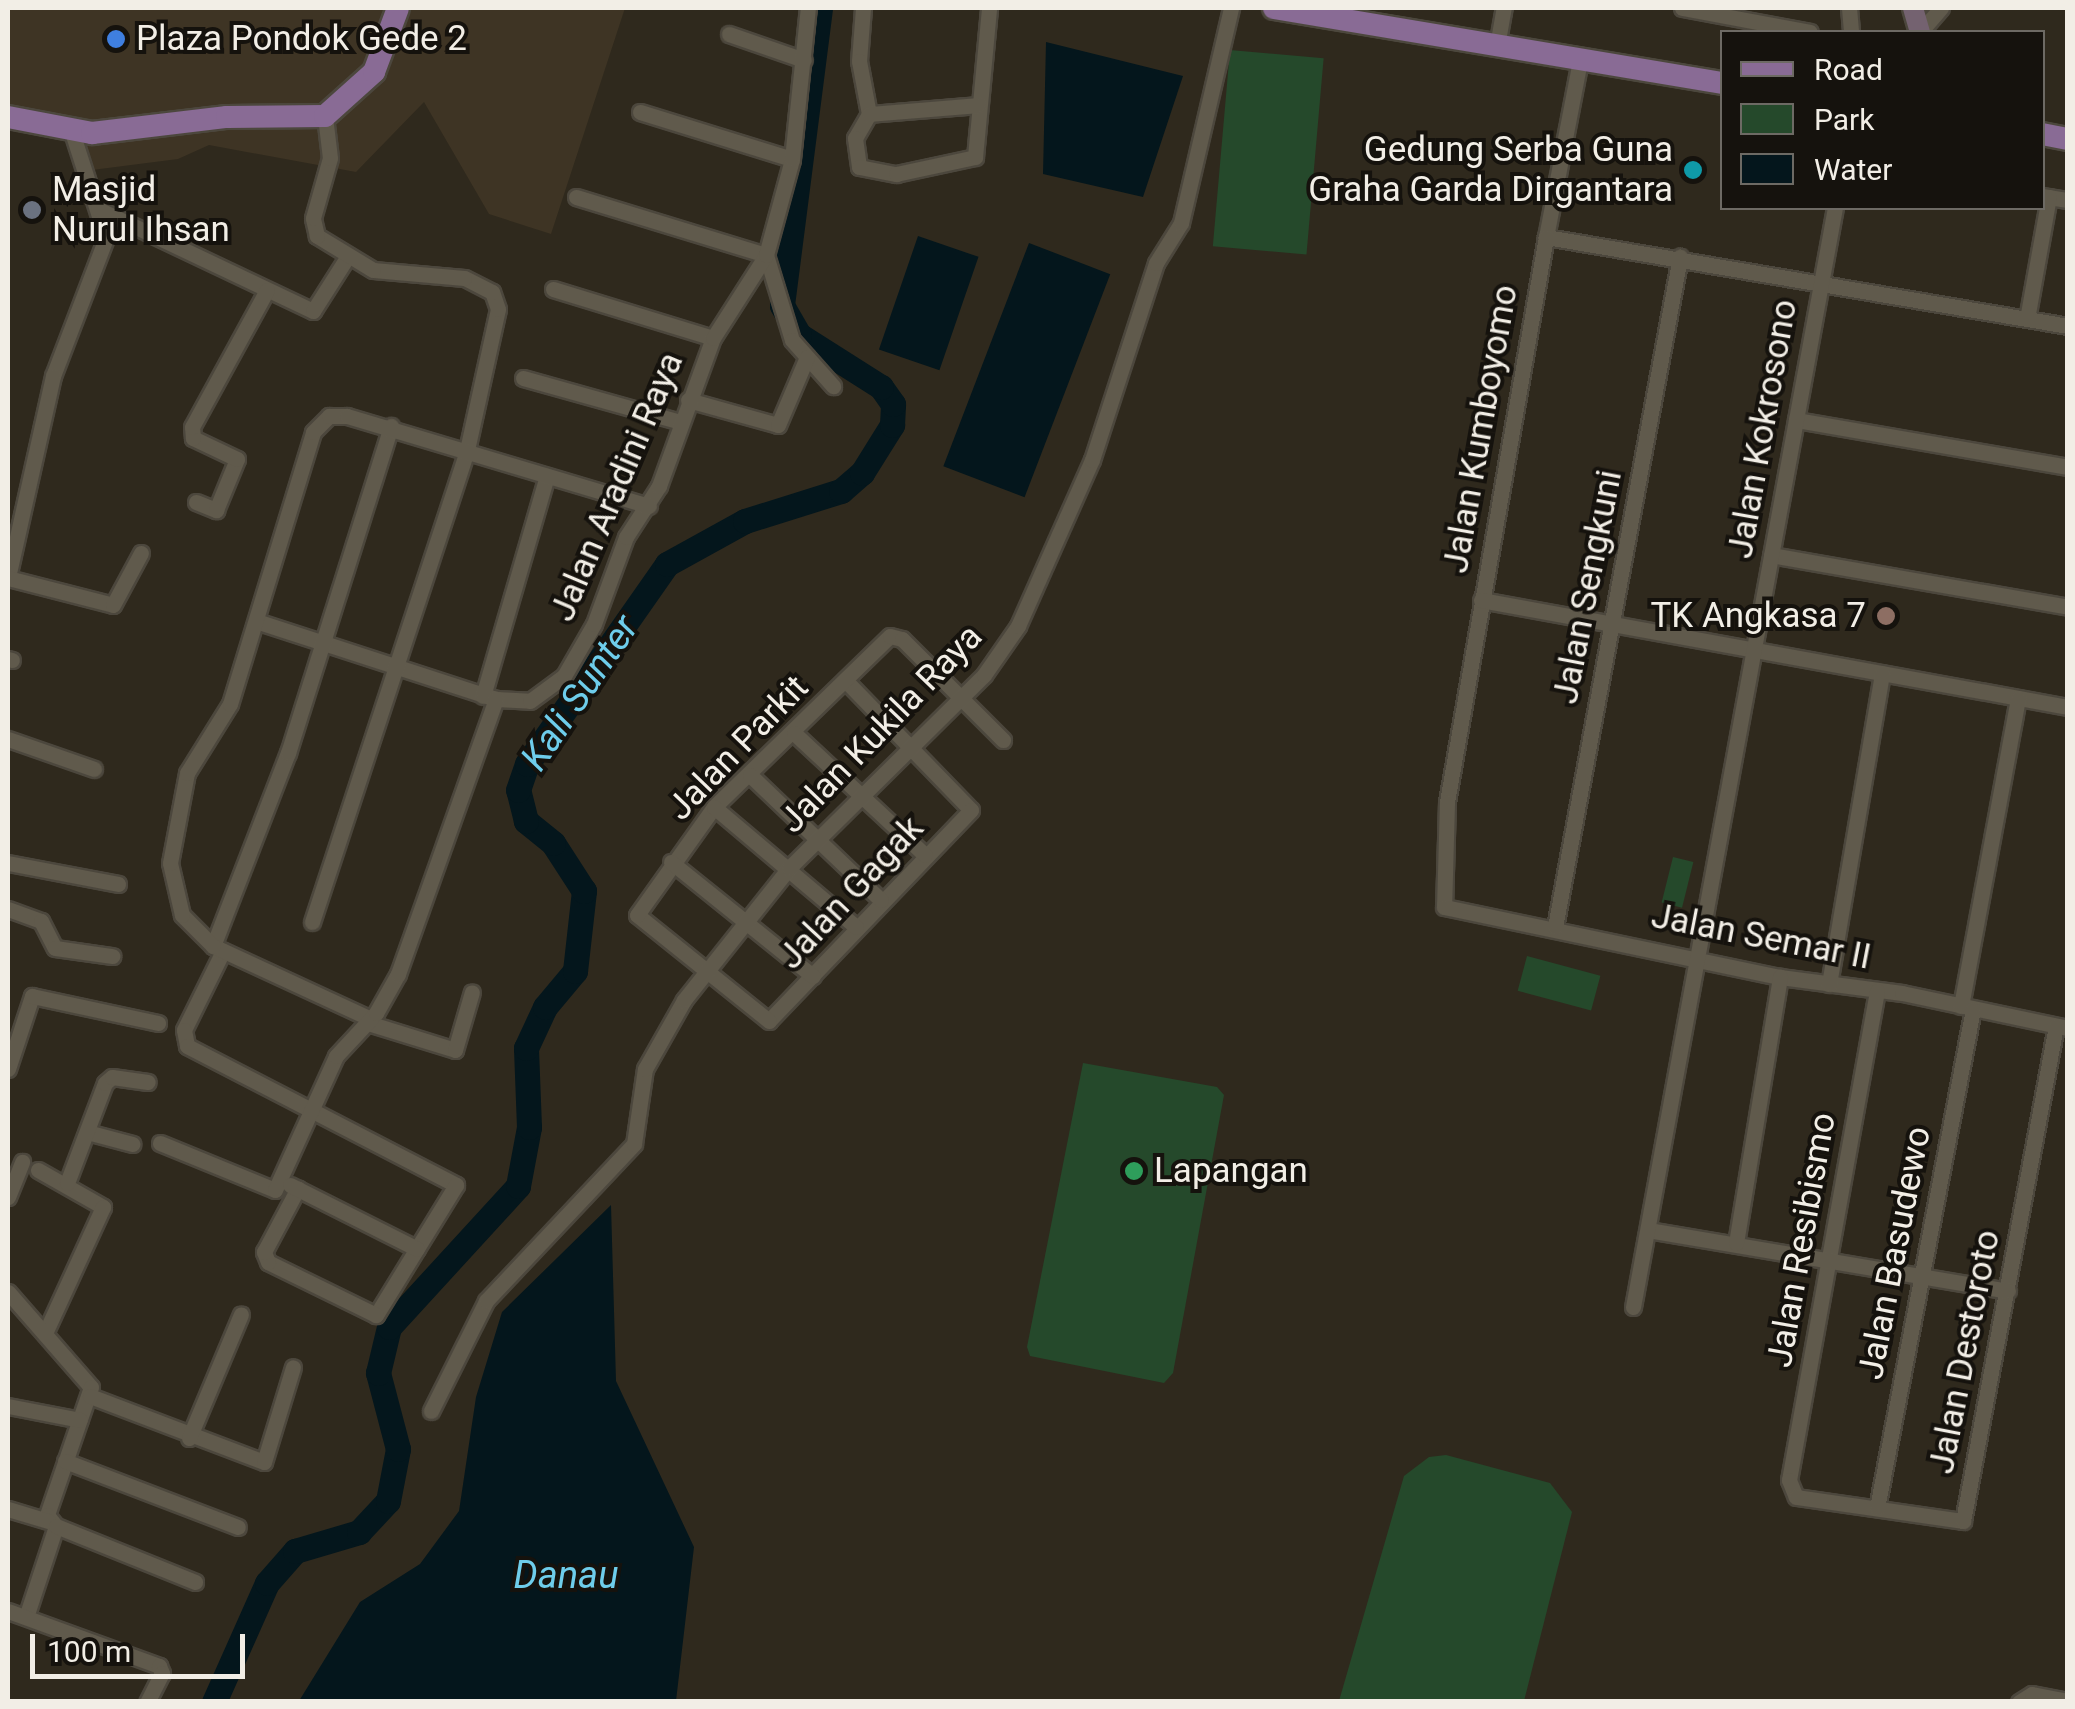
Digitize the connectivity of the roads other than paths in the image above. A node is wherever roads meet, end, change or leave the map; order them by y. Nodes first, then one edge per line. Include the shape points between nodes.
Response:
1 (398, 8) edge
2 (808, 8) edge
3 (863, 8) edge
4 (989, 8) edge
5 (1231, 8) edge
6 (1274, 8) edge
7 (1504, 8) edge
8 (1682, 8) edge
9 (1942, 8) edge
10 (1799, 30) edge
11 (1922, 30) edge
12 (729, 34) dead end
13 (1497, 46) junction
14 (804, 60) junction
15 (1580, 60) junction
16 (1720, 82) edge
17 (978, 105) junction
18 (640, 112) dead end
19 (868, 114) junction
20 (326, 116) junction
21 (8, 117) edge
22 (72, 132) junction
23 (792, 159) junction
24 (2046, 196) edge
25 (576, 197) dead end
26 (2068, 200) edge
27 (98, 209) junction
28 (1834, 210) edge
29 (2044, 210) edge
30 (1546, 237) junction
31 (766, 255) junction
32 (1680, 257) junction
33 (346, 258) junction
34 (1820, 282) junction
35 (553, 289) dead end
36 (267, 290) junction
37 (2028, 319) junction
38 (2068, 326) edge
39 (713, 338) junction
40 (807, 358) junction
41 (523, 378) dead end
42 (833, 386) dead end
43 (688, 400) junction
44 (1796, 420) junction
45 (680, 422) junction
46 (390, 426) junction
47 (467, 450) junction
48 (2068, 467) edge
49 (547, 476) junction
50 (196, 502) dead end
51 (649, 506) junction
52 (140, 553) dead end
53 (1771, 555) junction
54 (8, 578) edge
55 (1482, 600) junction
56 (2068, 607) edge
57 (256, 621) junction
58 (1611, 625) junction
59 (326, 642) junction
60 (1752, 650) junction
61 (397, 668) junction
62 (1882, 673) junction
63 (845, 680) junction
64 (490, 698) junction
65 (2018, 698) junction
66 (961, 699) junction
67 (2068, 707) edge
68 (794, 733) junction
69 (8, 739) edge
70 (1002, 740) dead end
71 (913, 746) junction
72 (94, 768) dead end
73 (750, 775) junction
74 (863, 795) junction
75 (714, 807) junction
76 (816, 839) junction
77 (925, 855) junction
78 (672, 862) junction
79 (8, 863) edge
80 (789, 868) junction
81 (118, 884) dead end
82 (881, 900) junction
83 (1444, 906) joint
84 (8, 910) edge
85 (748, 920) junction
86 (312, 922) dead end
87 (856, 927) junction
88 (1555, 928) junction
89 (218, 948) junction
90 (112, 956) dead end
91 (1695, 956) junction
92 (706, 974) junction
93 (813, 976) junction
94 (1780, 977) junction
95 (1829, 984) junction
96 (1877, 991) junction
97 (472, 992) dead end
98 (1967, 1007) junction
99 (16, 1020) edge
100 (370, 1021) junction
101 (158, 1024) dead end
102 (2062, 1027) edge
103 (8, 1069) edge
104 (148, 1082) dead end
105 (311, 1110) junction
106 (87, 1132) junction
107 (160, 1143) dead end
108 (132, 1144) dead end
109 (23, 1162) edge
110 (282, 1181) junction
111 (67, 1184) junction
112 (298, 1188) junction
113 (8, 1197) edge
114 (1648, 1230) junction
115 (1736, 1243) junction
116 (417, 1248) junction
117 (1829, 1258) junction
118 (1922, 1274) junction
119 (2008, 1291) junction
120 (8, 1292) edge
121 (1633, 1307) dead end
122 (241, 1314) dead end
123 (45, 1333) junction
124 (293, 1367) dead end
125 (90, 1396) junction
126 (8, 1406) edge
127 (431, 1411) dead end
128 (80, 1420) junction
129 (189, 1438) junction
130 (65, 1461) junction
131 (1796, 1498) joint
132 (1877, 1508) junction
133 (8, 1509) edge
134 (52, 1523) junction
135 (238, 1527) dead end
136 (195, 1582) dead end
137 (8, 1612) edge
138 (26, 1617) junction
139 (2068, 1701) edge
140 (147, 1702) edge
141 (2019, 1702) edge

1 - 20 main road via 374,72
2 - 14 street, Jalan Aradini Raya
3 - 19 street via 860,61
4 - 17 street
5 - 66 street, Jalan Kukila Raya via 1181,223 1131,324 1092,460 1018,626
6 - 13 main road
7 - 13 street
8 - 10 street
9 - 11 street
12 - 14 street
13 - 15 main road
14 - 23 street, Jalan Aradini Raya
15 - 16 main road
15 - 30 street, Jalan Kumboyomo
17 - 19 street
17 - 19 street via 975,157 896,174 859,168 854,158 855,138
18 - 23 street
20 - 22 main road
20 - 33 street via 329,167 313,228
21 - 22 main road
22 - 27 street
23 - 31 street, Jalan Aradini Raya
24 - 26 street
25 - 31 street
27 - 36 street
27 - 54 street via 106,238 53,376
28 - 34 street, Jalan Kokrosono
29 - 37 street
30 - 32 street
30 - 55 street, Jalan Kumboyomo
31 - 39 street, Jalan Aradini Raya
31 - 40 street via 780,311
32 - 34 street
32 - 58 street, Jalan Sengkuni
33 - 36 street via 313,312
33 - 47 street via 384,273 464,278 492,292 496,334
34 - 37 street
34 - 44 street, Jalan Kokrosono
35 - 39 street
36 - 50 street via 192,427 193,438 237,459 216,510
37 - 38 street
39 - 43 street, Jalan Aradini Raya
40 - 42 street
40 - 43 street via 778,426
41 - 45 street
43 - 45 street, Jalan Aradini Raya
44 - 48 street
44 - 53 street, Jalan Kokrosono
45 - 51 street, Jalan Aradini Raya
46 - 47 street
46 - 57 street via 338,414 314,432
46 - 59 street
47 - 49 street
47 - 61 street
49 - 51 street
49 - 64 street
51 - 64 street, Jalan Aradini Raya via 626,537 570,668 530,701
52 - 54 street via 113,605
53 - 56 street
53 - 60 street, Jalan Kokrosono
55 - 58 street
55 - 83 street, Jalan Kumboyomo via 1447,802
57 - 59 street, Jalan Aradini Raya
57 - 89 street via 230,704 187,773 170,847 182,915
58 - 60 street
58 - 88 street, Jalan Sengkuni
59 - 61 street, Jalan Aradini Raya
59 - 89 street
60 - 62 street
60 - 91 street, Jalan Kokrosono
61 - 64 street, Jalan Aradini Raya
61 - 86 street
62 - 65 street
62 - 95 street
63 - 66 street, Jalan Parkit via 883,638 896,636
63 - 68 street, Jalan Parkit
63 - 71 street
64 - 100 street via 398,974
65 - 67 street
65 - 98 street, Jalan Basudewo
66 - 70 street
66 - 71 street, Jalan Kukila Raya
68 - 73 street, Jalan Parkit
68 - 74 street
69 - 72 street
71 - 74 street, Jalan Kukila Raya
71 - 77 street, Jalan Gagak via 971,806
73 - 75 street, Jalan Parkit
73 - 76 street
74 - 76 street, Jalan Kukila Raya
74 - 77 street
75 - 78 street, Jalan Parkit
75 - 80 street
76 - 80 street, Jalan Kukila Raya
76 - 82 street
77 - 82 street, Jalan Gagak
78 - 85 street
78 - 92 street, Jalan Parkit via 637,915
79 - 81 street
80 - 85 street, Jalan Kukila Raya
80 - 87 street
82 - 87 street, Jalan Gagak
83 - 88 street, Jalan Semar II
84 - 90 street via 40,921 55,948
85 - 92 street, Jalan Kukila Raya
85 - 93 street
87 - 93 street, Jalan Gagak
88 - 91 street, Jalan Semar II
89 - 100 street
89 - 105 street via 184,1030 186,1046
91 - 94 street, Jalan Semar II
91 - 114 street, Jalan Kokrosono
92 - 93 street, Jalan Gagak via 769,1021
92 - 127 street, Jalan Kukila Raya via 668,1022 644,1069 634,1144 486,1301
94 - 95 street, Jalan Semar II
94 - 115 street
95 - 96 street, Jalan Semar II
96 - 98 street, Jalan Semar II
96 - 117 street, Jalan Resibismo
97 - 100 street via 456,1050
98 - 102 street, Jalan Semar II
98 - 118 street, Jalan Basudewo
99 - 101 street via 32,996
99 - 103 street
100 - 105 street via 336,1056
102 - 119 street, Jalan Destoroto
104 - 106 street via 108,1080
105 - 110 street
105 - 116 street via 454,1180 455,1190
106 - 108 street
106 - 111 street
107 - 110 street via 266,1191
109 - 111 street
109 - 113 street
110 - 112 street
111 - 123 street via 100,1200 102,1214
112 - 116 street
112 - 116 street via 264,1252 276,1268 376,1314
114 - 115 street
114 - 121 street, Jalan Kokrosono
115 - 117 street
117 - 118 street
117 - 131 street, Jalan Resibismo via 1789,1480
118 - 119 street
118 - 132 street, Jalan Basudewo
119 - 132 street, Jalan Destoroto via 1963,1521
120 - 123 street
122 - 129 street
123 - 125 street via 87,1375
124 - 129 street via 264,1462
125 - 128 street
125 - 129 street
126 - 128 street
128 - 130 street
130 - 134 street
130 - 135 street
131 - 132 street, Jalan Destoroto
133 - 134 street
134 - 136 street
134 - 138 street
137 - 138 street
138 - 140 street via 158,1666 162,1673
139 - 141 street via 2032,1694

